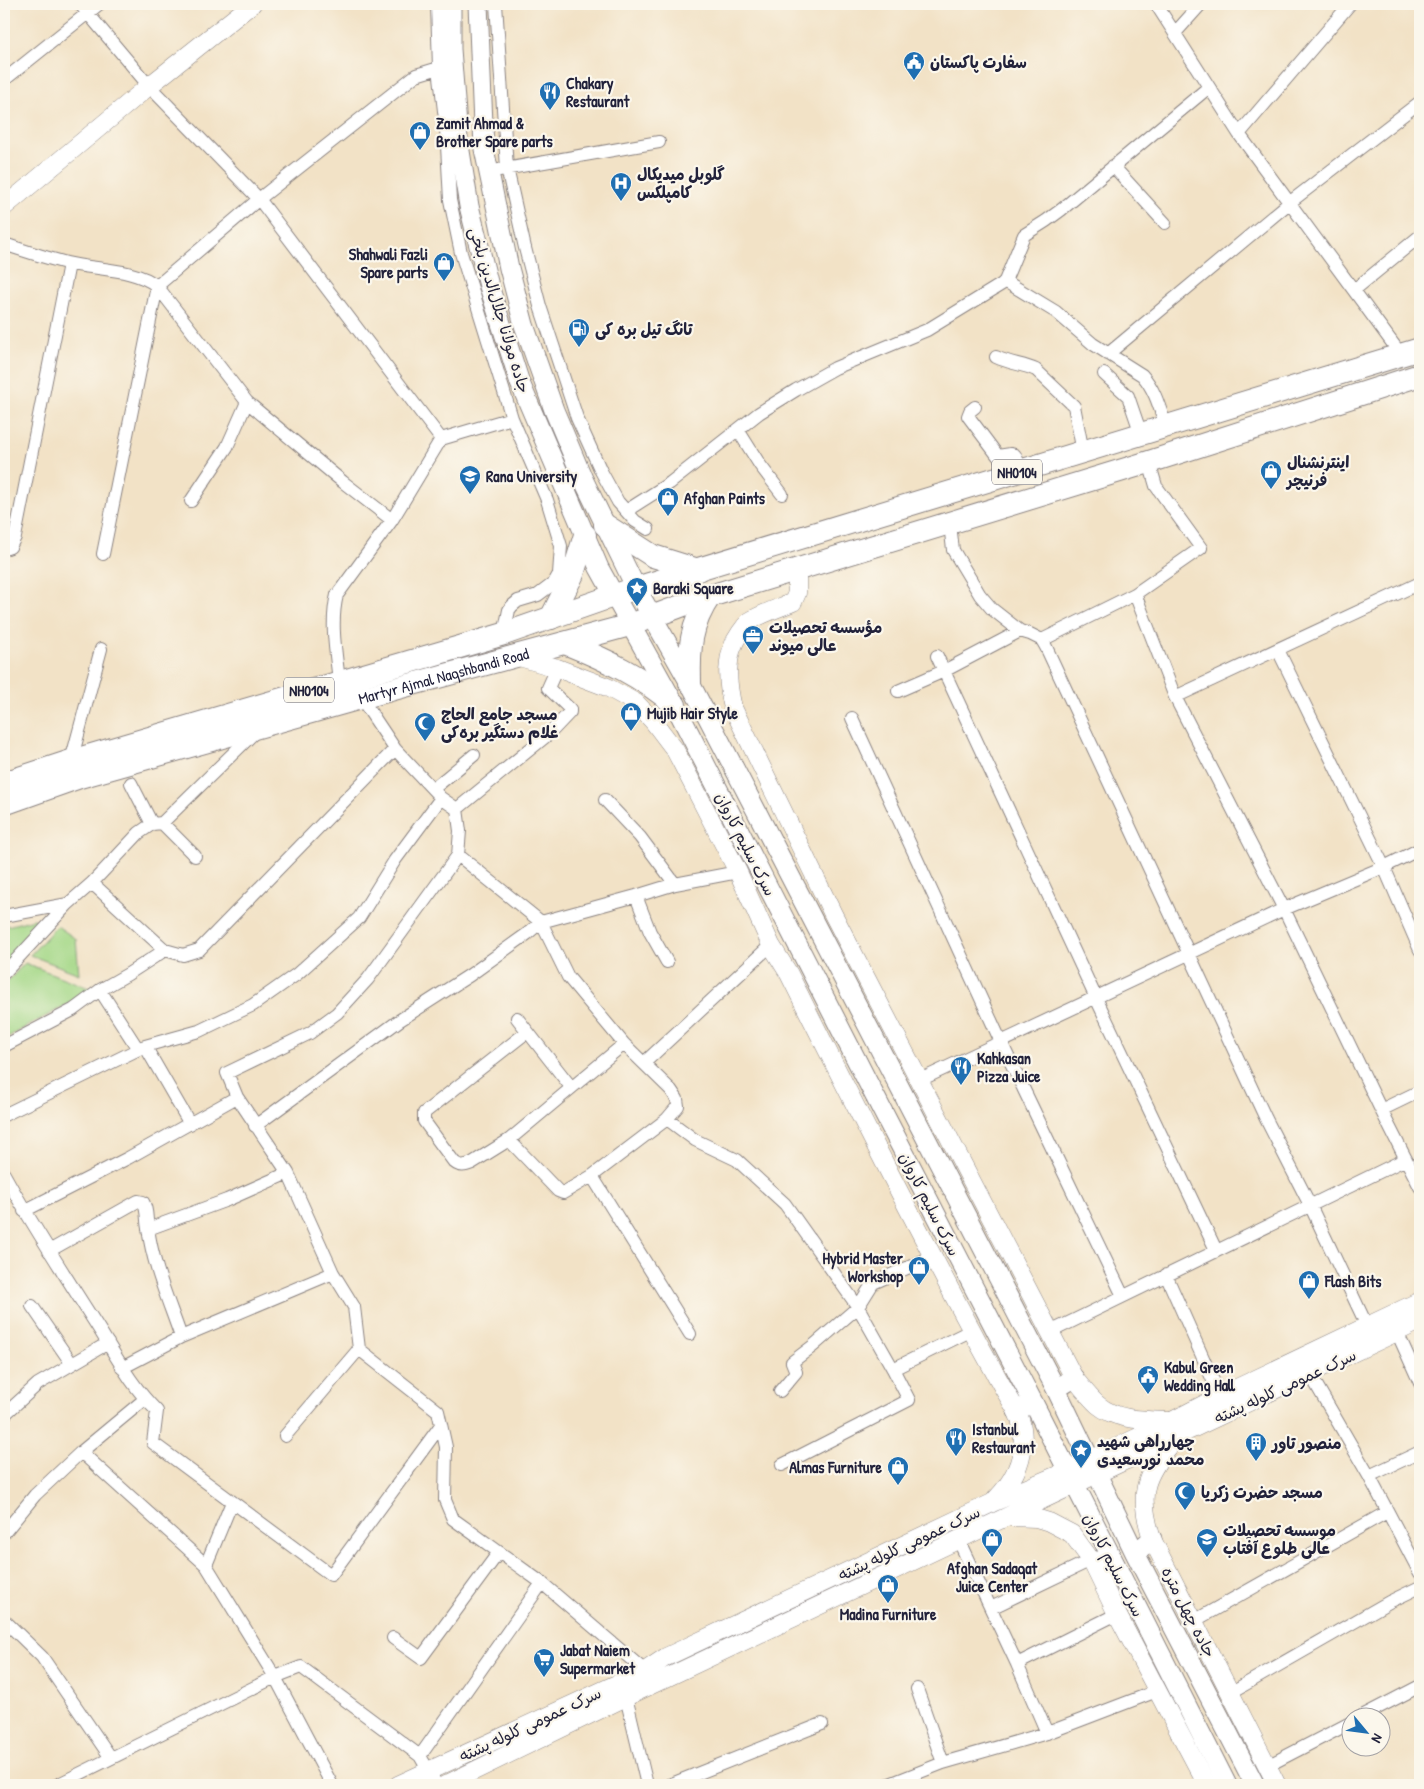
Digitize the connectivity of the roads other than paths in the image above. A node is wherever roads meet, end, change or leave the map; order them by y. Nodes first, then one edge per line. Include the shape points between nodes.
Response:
1 (100, 4) edge
2 (252, 4) edge
3 (437, 4) edge
4 (451, 4) edge
5 (478, 4) edge
6 (496, 4) edge
7 (1156, 4) edge
8 (1202, 4) edge
9 (1350, 4) edge
10 (84, 8) edge
11 (1175, 34) junction
12 (439, 68) junction
13 (4, 80) edge
14 (149, 86) junction
15 (1209, 87) junction
16 (1420, 102) edge
17 (1238, 134) junction
18 (659, 142) dead end
19 (1113, 166) junction
20 (498, 170) junction
21 (259, 200) junction
22 (1289, 203) junction
23 (4, 206) edge
24 (1165, 223) dead end
25 (1420, 236) edge
26 (4, 244) edge
27 (69, 264) junction
28 (1005, 281) junction
29 (157, 286) junction
30 (1354, 290) junction
31 (1411, 352) edge
32 (1108, 354) junction
33 (996, 356) dead end
34 (1104, 374) dead end
35 (1420, 375) edge
36 (246, 402) junction
37 (975, 407) dead end
38 (512, 418) junction
39 (1166, 427) junction
40 (738, 430) junction
41 (1141, 434) junction
42 (441, 439) junction
43 (1083, 452) junction
44 (1149, 462) junction
45 (1022, 471) junction
46 (568, 493) junction
47 (782, 494) dead end
48 (547, 500) junction
49 (191, 501) dead end
50 (626, 510) junction
51 (392, 520) junction
52 (950, 524) junction
53 (605, 525) junction
54 (648, 529) dead end
55 (585, 534) junction
56 (7, 548) edge
57 (103, 554) dead end
58 (699, 570) junction
59 (797, 571) junction
60 (1420, 583) edge
61 (636, 588) junction
62 (1135, 594) junction
63 (710, 596) junction
64 (614, 597) junction
65 (652, 616) junction
66 (551, 618) junction
67 (630, 625) junction
68 (1020, 632) junction
69 (504, 634) junction
70 (1042, 640) junction
71 (566, 643) junction
72 (100, 649) dead end
73 (1278, 650) junction
74 (516, 656) junction
75 (937, 656) dead end
76 (557, 668) junction
77 (944, 670) junction
78 (338, 682) junction
79 (690, 683) junction
80 (898, 691) dead end
81 (1175, 697) junction
82 (361, 698) junction
83 (675, 705) junction
84 (852, 718) dead end
85 (260, 727) junction
86 (395, 748) junction
87 (474, 755) dead end
88 (71, 761) junction
89 (4, 783) edge
90 (131, 783) dead end
91 (437, 793) junction
92 (605, 800) dead end
93 (4, 804) edge
94 (457, 809) junction
95 (157, 823) junction
96 (1420, 849) edge
97 (458, 855) junction
98 (195, 856) dead end
99 (1384, 868) junction
100 (738, 872) junction
101 (92, 883) junction
102 (675, 884) junction
103 (636, 896) junction
104 (68, 904) junction
105 (1284, 909) junction
106 (4, 916) edge
107 (540, 922) junction
108 (771, 944) junction
109 (165, 950) junction
110 (1420, 950) edge
111 (1189, 954) junction
112 (667, 962) dead end
113 (4, 973) edge
114 (100, 990) junction
115 (1096, 998) junction
116 (517, 1018) dead end
117 (527, 1032) junction
118 (1001, 1042) junction
119 (624, 1044) junction
120 (4, 1046) edge
121 (141, 1048) junction
122 (644, 1064) junction
123 (920, 1080) junction
124 (571, 1087) junction
125 (1420, 1091) edge
126 (237, 1097) junction
127 (1381, 1110) junction
128 (4, 1115) edge
129 (667, 1119) junction
130 (190, 1124) junction
131 (256, 1126) junction
132 (508, 1140) junction
133 (1406, 1159) junction
134 (288, 1173) junction
135 (4, 1174) edge
136 (592, 1176) junction
137 (1420, 1186) edge
138 (1310, 1205) junction
139 (24, 1211) junction
140 (148, 1229) junction
141 (1216, 1250) junction
142 (49, 1251) junction
143 (932, 1257) junction
144 (333, 1272) junction
145 (1166, 1275) junction
146 (1123, 1296) junction
147 (1420, 1301) edge
148 (32, 1306) dead end
149 (858, 1307) junction
150 (1420, 1321) edge
151 (1367, 1326) junction
152 (972, 1330) junction
153 (1050, 1332) junction
154 (1397, 1332) junction
155 (690, 1334) dead end
156 (181, 1337) junction
157 (108, 1343) junction
158 (359, 1349) junction
159 (72, 1364) junction
160 (122, 1368) junction
161 (894, 1368) junction
162 (1310, 1374) junction
163 (1074, 1378) junction
164 (1420, 1384) edge
165 (1056, 1389) junction
166 (780, 1391) dead end
167 (1220, 1396) junction
168 (145, 1398) junction
169 (1025, 1407) junction
170 (6, 1408) edge
171 (441, 1426) junction
172 (1175, 1429) junction
173 (285, 1436) dead end
174 (80, 1452) junction
175 (1420, 1452) edge
176 (782, 1465) dead end
177 (1094, 1467) junction
178 (1369, 1476) junction
179 (1071, 1478) junction
180 (232, 1502) junction
181 (992, 1504) junction
182 (1387, 1512) junction
183 (1008, 1516) junction
184 (4, 1533) edge
185 (958, 1539) junction
186 (1152, 1539) junction
187 (499, 1552) junction
188 (1135, 1552) junction
189 (1091, 1560) junction
190 (1114, 1564) junction
191 (206, 1565) junction
192 (1420, 1573) edge
193 (542, 1583) junction
194 (1420, 1587) edge
195 (991, 1608) junction
196 (1117, 1614) junction
197 (4, 1620) edge
198 (1194, 1621) junction
199 (394, 1638) dead end
200 (1017, 1664) junction
201 (644, 1671) junction
202 (276, 1677) junction
203 (662, 1680) junction
204 (1420, 1686) edge
205 (918, 1689) dead end
206 (1156, 1691) junction
207 (1230, 1693) junction
208 (626, 1696) junction
209 (1381, 1706) edge
210 (822, 1724) dead end
211 (1342, 1727) edge
212 (1048, 1733) junction
213 (111, 1758) junction
214 (943, 1763) junction
215 (1267, 1766) junction
216 (428, 1771) edge
217 (57, 1785) edge
218 (332, 1785) edge
219 (398, 1785) edge
220 (445, 1785) edge
221 (647, 1785) edge
222 (669, 1785) edge
223 (887, 1785) edge
224 (1207, 1785) edge
225 (1227, 1785) edge
226 (1255, 1785) edge
227 (1277, 1785) edge

1 - 10 street
2 - 14 street
3 - 12 street
4 - 46 main road, جاده مولانا جلال‌الدین بلخی via 458,139 471,214 489,286 520,383
5 - 20 main road, جاده مولانا جلال‌الدین بلخی via 484,149
6 - 20 street
7 - 11 street
8 - 11 street
9 - 17 street
10 - 13 street
10 - 14 street
11 - 15 street
12 - 21 street via 416,75
12 - 38 street via 450,200 459,244
14 - 21 street
14 - 23 street
15 - 17 street
15 - 19 street
16 - 22 street
17 - 22 street
18 - 20 street
19 - 24 street
19 - 28 street via 1046,221 1024,234
20 - 50 street via 577,418 601,471
20 - 53 main road, جاده مولانا جلال‌الدین بلخی via 509,268 524,325 554,410
21 - 29 street
21 - 42 street
22 - 30 street
22 - 32 street
25 - 30 street
26 - 27 street
27 - 29 street via 136,275
27 - 56 street via 15,537
28 - 32 street via 1056,312
28 - 40 street via 927,330 835,368 759,413
29 - 36 street
29 - 57 street
30 - 31 street
31 - 39 highway, NH0104
32 - 39 street via 1146,380
33 - 43 street via 1036,370 1071,402
34 - 41 street via 1128,396
35 - 44 highway, NH0104
36 - 49 street via 227,448
36 - 51 street
37 - 45 street via 968,416 998,456 1015,455
38 - 42 street
38 - 48 street
39 - 41 highway, NH0104
40 - 47 street
40 - 50 street via 670,483
41 - 43 highway, NH0104
42 - 51 street
43 - 45 highway, NH0104
44 - 52 highway, NH0104
44 - 62 street via 1156,486 1202,548
45 - 58 highway, NH0104
46 - 48 street
46 - 55 main road, جاده مولانا جلال‌الدین بلخی
48 - 69 street via 561,546 559,574 554,583 542,592 512,606
50 - 54 street
51 - 78 street via 337,595 334,620
52 - 59 highway, NH0104
52 - 68 street via 957,560 992,609
53 - 58 highway via 653,556
53 - 61 main road, جاده مولانا جلال‌الدین بلخی
55 - 64 main road, جاده مولانا جلال‌الدین بلخی
55 - 66 highway via 573,574
58 - 61 highway, NH0104
59 - 63 highway, NH0104
59 - 123 street via 797,594 793,602 748,622 736,638 727,675 728,690 733,708 834,916
60 - 73 street
61 - 64 highway, NH0104
61 - 65 main road, جاده مولانا جلال‌الدین بلخی
62 - 70 street
62 - 81 street
63 - 65 highway, NH0104
63 - 79 highway via 700,613 690,644
64 - 66 highway, Martyr Ajmal Naqshbandi Road / NH0104
64 - 67 main road, جاده مولانا جلال‌الدین بلخی
65 - 67 highway, Martyr Ajmal Naqshbandi Road / NH0104
65 - 79 main road, جاده مولانا جلال‌الدین بلخی
66 - 69 highway, Martyr Ajmal Naqshbandi Road / NH0104
67 - 71 highway, Martyr Ajmal Naqshbandi Road / NH0104
67 - 83 main road, سرک سلیم کاروان
68 - 70 street
68 - 77 street
69 - 78 highway, Martyr Ajmal Naqshbandi Road / NH0104
70 - 111 street
71 - 74 highway, Martyr Ajmal Naqshbandi Road / NH0104
71 - 83 highway via 641,679
72 - 88 street
73 - 81 street
73 - 99 street
74 - 76 street
74 - 82 highway, Martyr Ajmal Naqshbandi Road / NH0104
75 - 77 street
76 - 94 street via 548,688 570,708 570,712 551,732
76 - 100 street via 607,687 636,704 653,721 675,750
77 - 80 street
77 - 115 street
78 - 88 highway, Martyr Ajmal Naqshbandi Road / NH0104
79 - 165 main road, جاده مولانا جلال‌الدین بلخی
81 - 105 street
82 - 85 highway, Martyr Ajmal Naqshbandi Road / NH0104
82 - 86 street
83 - 169 main road, سرک سلیم کاروان via 882,1110
84 - 118 street
85 - 93 highway, Martyr Ajmal Naqshbandi Road / NH0104 via 80,777
85 - 95 street
86 - 91 street
86 - 109 street via 199,950 183,955
87 - 91 street
88 - 89 highway, Martyr Ajmal Naqshbandi Road / NH0104
90 - 95 street
91 - 94 street
91 - 121 street via 359,918 297,974 253,1005 198,1031
92 - 102 street via 640,836
94 - 97 street via 460,831
95 - 98 street
95 - 101 street via 139,832
96 - 99 street
97 - 107 street
97 - 126 street via 368,979 337,1014 310,1033 226,1073
99 - 105 street
99 - 110 street
100 - 102 street
100 - 108 street
101 - 104 street
101 - 109 street
102 - 103 street
103 - 107 street
103 - 112 street via 650,932
104 - 106 street
104 - 113 street
105 - 111 street
105 - 127 street
107 - 119 street via 568,977
107 - 131 street
108 - 122 street
108 - 143 street
109 - 114 street
111 - 115 street
111 - 138 street
114 - 120 street via 72,1010
114 - 121 street
115 - 118 street
115 - 141 street
116 - 117 street
117 - 124 street
117 - 132 street via 424,1113 424,1121 459,1166 472,1163
118 - 123 street
118 - 146 street
119 - 122 street
119 - 124 street
121 - 128 street
121 - 130 street
122 - 129 street via 677,1100 678,1106
123 - 153 street
124 - 132 street
125 - 127 street
126 - 130 street
126 - 131 street
127 - 133 street
129 - 136 street
129 - 149 street via 695,1140 737,1160 785,1204
130 - 139 street
131 - 134 street
132 - 136 street via 558,1192 563,1193
133 - 137 street
133 - 138 street
134 - 140 street
134 - 144 street
135 - 139 street
136 - 155 street
138 - 141 street
138 - 151 street
139 - 142 street
140 - 142 street via 146,1206 138,1201
140 - 156 street via 158,1273
141 - 145 street
142 - 157 street
143 - 149 street via 873,1283
143 - 152 street
144 - 156 street
144 - 158 street via 354,1307
145 - 146 street
145 - 167 street
146 - 153 street
147 - 151 street, سرک عمومی کلوله پشته
148 - 159 street
149 - 161 street
149 - 166 street via 792,1362 796,1372
150 - 154 street, سرک عمومی کلوله پشته
151 - 167 street, سرک عمومی کلوله پشته
152 - 161 street
152 - 169 street
153 - 163 street
154 - 162 street, سرک عمومی کلوله پشته
154 - 164 street
156 - 160 street
157 - 159 street
157 - 160 street
158 - 171 street via 438,1411
158 - 173 street
159 - 170 street
160 - 168 street
161 - 176 street via 909,1400
162 - 172 street, سرک عمومی کلوله پشته
162 - 178 street
163 - 165 main road
163 - 172 street via 1098,1405 1115,1414
165 - 177 main road, جاده مولانا جلال‌الدین بلخی
167 - 172 street, سرک عمومی کلوله پشته
168 - 174 street
168 - 180 street via 157,1411 153,1442
169 - 179 main road, سرک سلیم کاروان
169 - 181 street via 1017,1471
171 - 180 street via 331,1575
171 - 187 street via 446,1448 444,1500 453,1519
172 - 177 street, سرک عمومی کلوله پشته
172 - 186 street, جاده چهل متره via 1145,1486 1145,1517
174 - 184 street via 35,1495
174 - 191 street
175 - 178 street
177 - 179 street, سرک عمومی کلوله پشته
177 - 188 main road, جاده مولانا جلال‌الدین بلخی
178 - 182 street
179 - 181 street, سرک عمومی کلوله پشته
179 - 183 street, سرک عمومی کلوله پشته
179 - 190 main road, سرک سلیم کاروان
180 - 191 street
181 - 201 street, سرک عمومی کلوله پشته via 666,1657
182 - 192 street
182 - 198 street
183 - 185 street, سرک عمومی کلوله پشته
183 - 189 street via 1036,1518 1072,1534
185 - 195 street
185 - 203 street, سرک عمومی کلوله پشته
186 - 188 main road
186 - 198 street, جاده چهل متره
187 - 193 street
187 - 199 street via 422,1658
188 - 226 main road, جاده مولانا جلال‌الدین بلخی
189 - 190 main road
189 - 195 street
189 - 196 street
190 - 225 main road, سرک سلیم کاروان
191 - 202 street
193 - 201 street
193 - 216 street
194 - 207 street
195 - 200 street
196 - 200 street
196 - 206 street
197 - 213 street via 42,1657
198 - 207 street, جاده چهل متره
200 - 212 street
201 - 203 street
201 - 216 street, سرک عمومی کلوله پشته
202 - 213 street
202 - 216 street via 302,1667
202 - 218 street
203 - 208 street, سرک عمومی کلوله پشته
204 - 209 street
205 - 214 street
206 - 212 street
206 - 224 street
207 - 215 street, جاده چهل متره
208 - 220 street, سرک عمومی کلوله پشته
208 - 221 street
210 - 222 street
211 - 215 street
212 - 214 street
213 - 217 street
214 - 223 street
215 - 227 street, جاده چهل متره
216 - 219 street, سرک عمومی کلوله پشته

